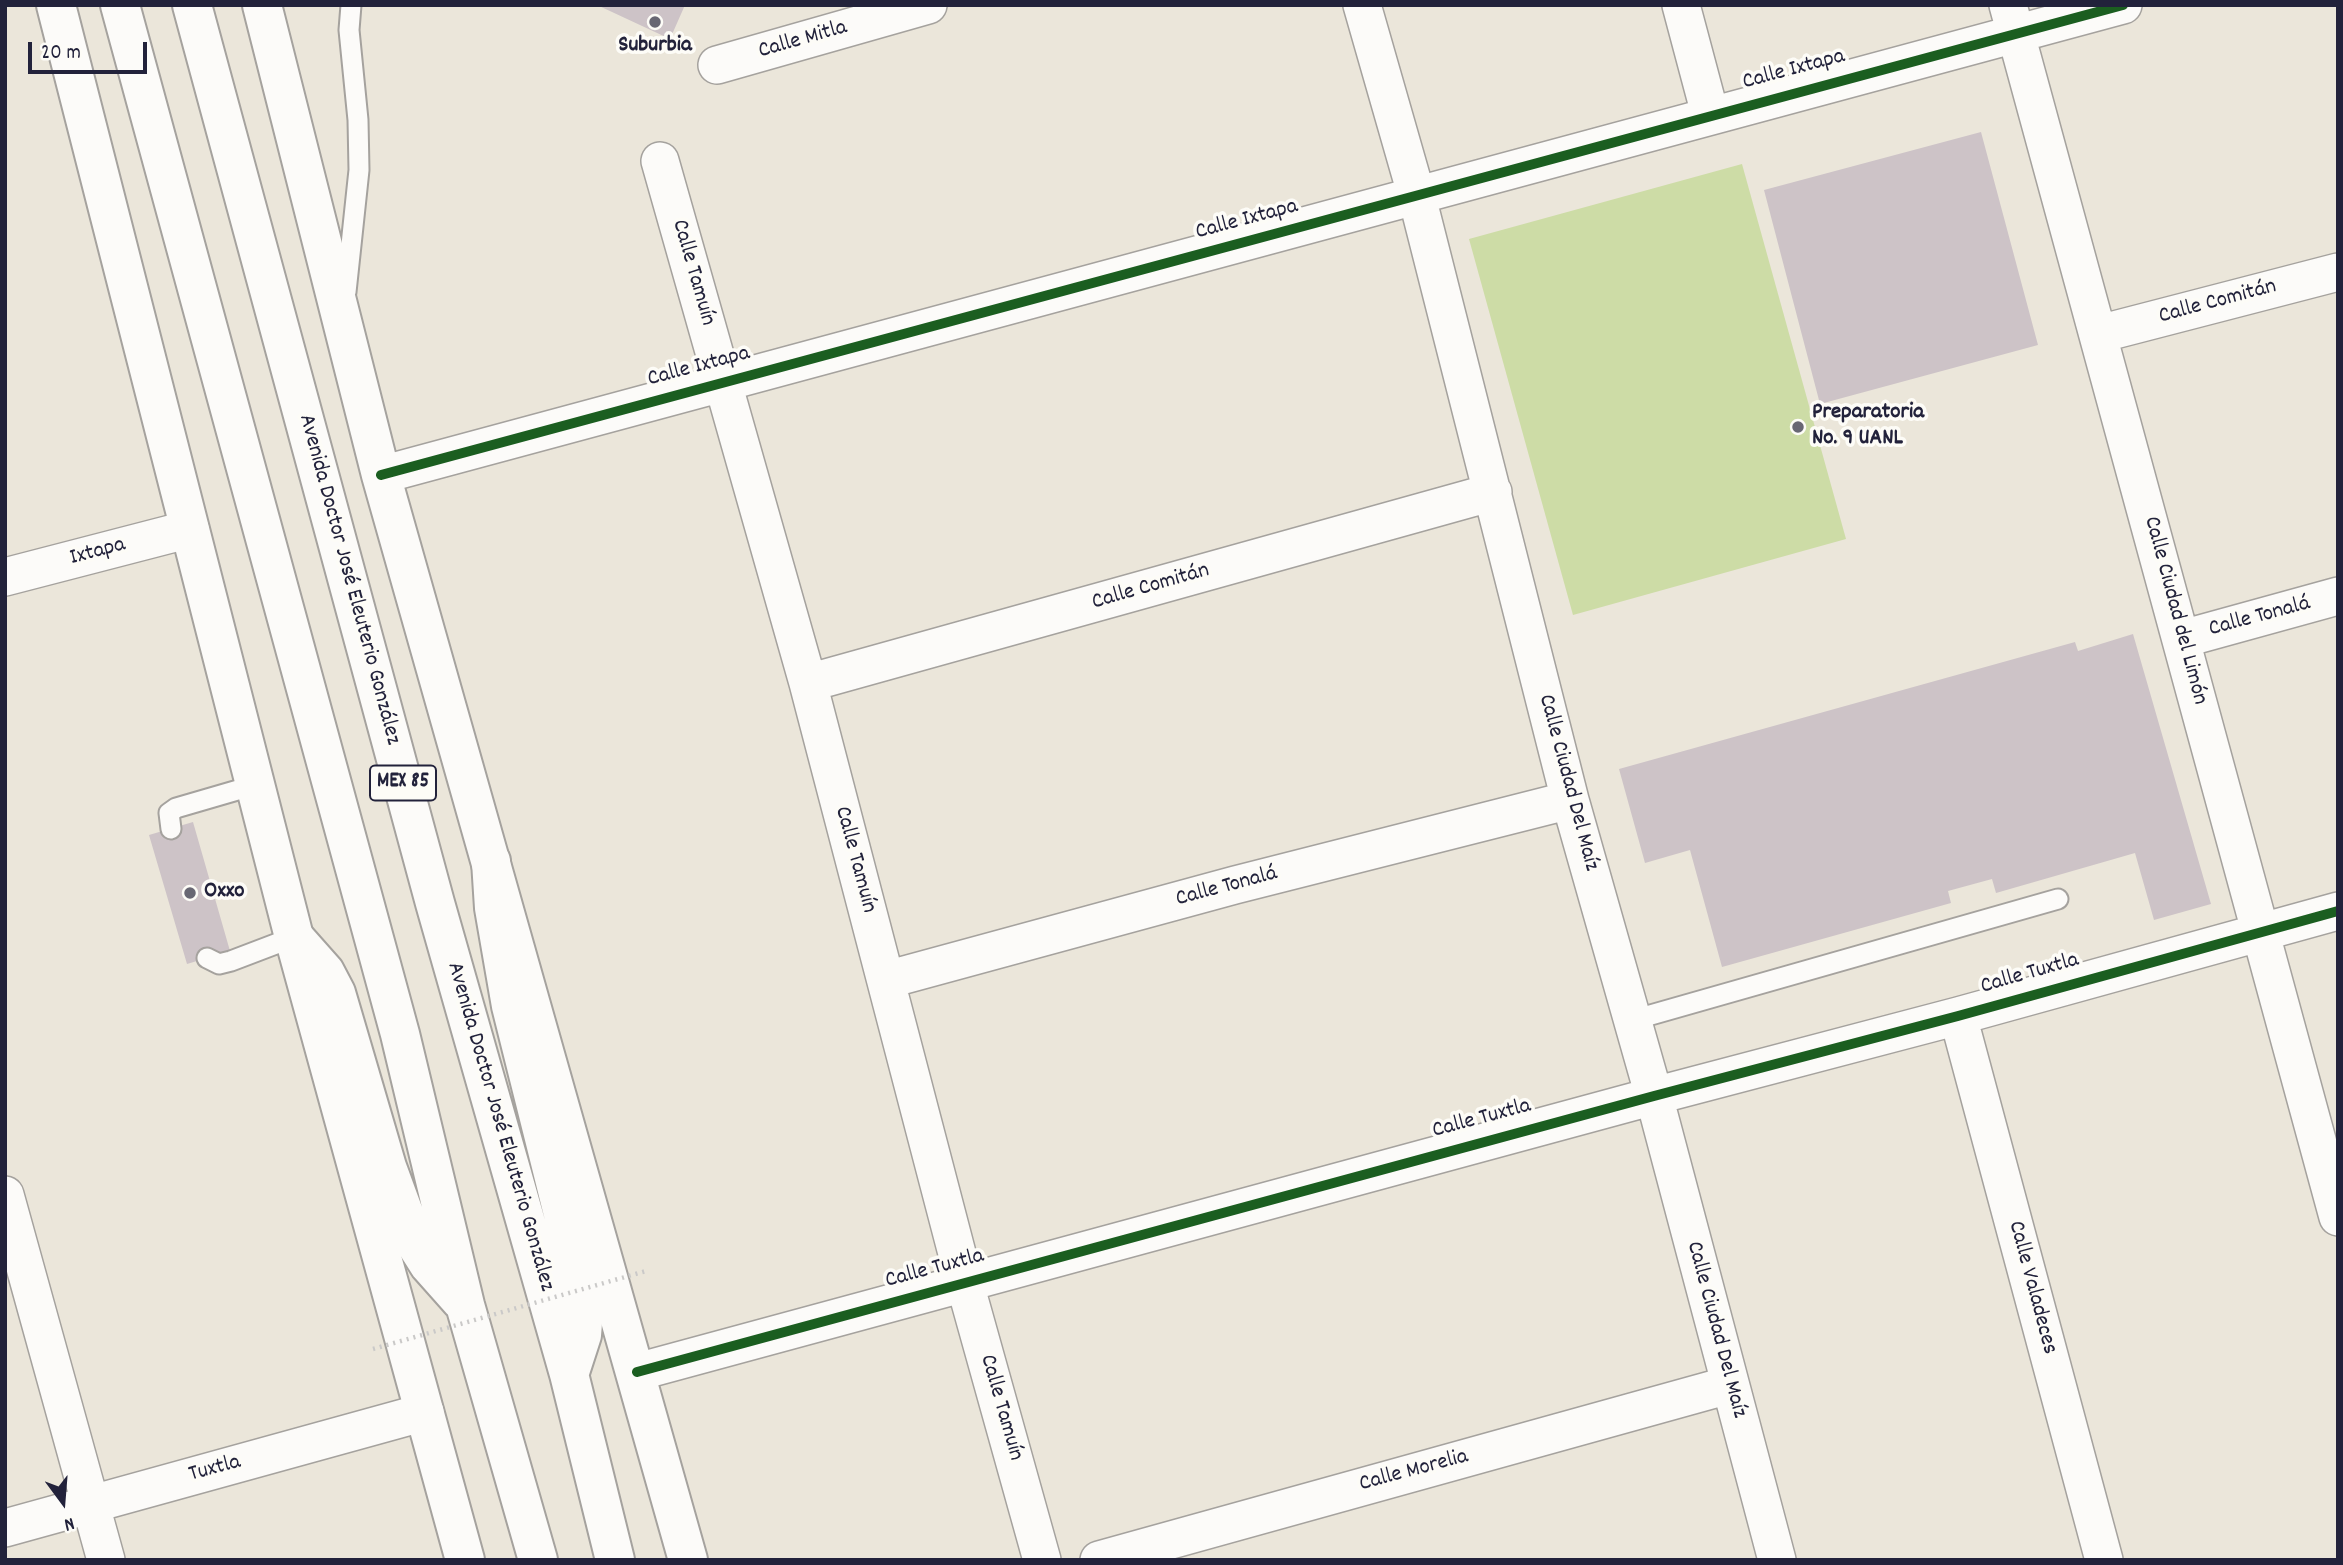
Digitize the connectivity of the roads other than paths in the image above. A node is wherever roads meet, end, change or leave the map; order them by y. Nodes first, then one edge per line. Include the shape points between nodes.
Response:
1 (56, 5) edge
2 (120, 5) edge
3 (192, 5) edge
4 (262, 5) edge
5 (351, 5) edge
6 (928, 5) edge
7 (1362, 5) edge
8 (1681, 5) edge
9 (2123, 5) edge
10 (2012, 20) edge
11 (718, 65) dead end
12 (1710, 114) junction
13 (660, 161) dead end
14 (1417, 197) junction
15 (2338, 272) edge
16 (344, 321) junction
17 (2099, 334) junction
18 (725, 383) junction
19 (381, 475) junction
20 (1493, 492) junction
21 (190, 528) junction
22 (5, 577) edge
23 (2338, 596) edge
24 (2182, 639) junction
25 (808, 683) junction
26 (254, 785) junction
27 (1570, 800) junction
28 (171, 829) dead end
29 (491, 860) junction
30 (2058, 899) dead end
31 (2338, 911) edge
32 (2260, 931) junction
33 (294, 937) junction
34 (207, 958) dead end
35 (886, 980) junction
36 (1958, 1016) junction
37 (1633, 1020) junction
38 (1654, 1096) junction
39 (7, 1208) edge
40 (2338, 1217) edge
41 (965, 1284) junction
42 (465, 1305) junction
43 (637, 1372) junction
44 (569, 1374) junction
45 (1729, 1385) junction
46 (425, 1412) junction
47 (90, 1504) junction
48 (5, 1528) edge
49 (106, 1560) edge
50 (465, 1560) edge
51 (538, 1560) edge
52 (615, 1560) edge
53 (688, 1560) edge
54 (1042, 1560) edge
55 (1098, 1560) edge
56 (1777, 1560) edge
57 (2104, 1560) edge

1 - 21 main road
2 - 42 main road, MEX 85 via 396,1022
3 - 44 main road, Avenida Doctor José Eleuterio González / MEX 85 via 439,917
4 - 16 main road
5 - 16 lane via 359,170
6 - 11 street, Calle Mitla
7 - 14 street, Calle Ciudad Del Maíz
8 - 12 street
9 - 10 street, Calle Ixtapa
10 - 12 street, Calle Ixtapa
10 - 17 street, Calle Ciudad del Limón
12 - 14 street, Calle Ixtapa
13 - 18 street, Calle Tamuín
14 - 18 street, Calle Ixtapa
14 - 20 street, Calle Ciudad Del Maíz
15 - 17 street, Calle Comitán
16 - 19 main road
17 - 24 street, Calle Ciudad del Limón
18 - 19 street, Calle Ixtapa
18 - 25 street, Calle Tamuín
19 - 29 main road
20 - 25 street, Calle Comitán
20 - 27 street, Calle Ciudad Del Maíz
21 - 22 street, Ixtapa
21 - 26 main road
23 - 24 street, Calle Tonalá
24 - 32 street, Calle Ciudad del Limón
25 - 35 street, Calle Tamuín
26 - 28 lane via 176,808 169,813
26 - 33 main road
27 - 35 street, Calle Tonalá via 1221,888
27 - 37 street, Calle Ciudad Del Maíz
29 - 43 main road
29 - 44 main road via 500,950 582,1299 582,1335
30 - 37 lane
31 - 32 street, Calle Tuxtla
32 - 36 street, Calle Tuxtla
32 - 40 street, Calle Ciudad del Limón
33 - 34 lane via 219,964
33 - 42 main road via 325,972 336,993 387,1167 415,1243
33 - 46 main road
35 - 41 street, Calle Tamuín
36 - 38 street, Calle Tuxtla
36 - 57 street, Calle Valadeces
37 - 38 street, Calle Ciudad Del Maíz
38 - 41 street, Calle Tuxtla
38 - 45 street, Calle Ciudad Del Maíz
39 - 47 street
41 - 43 street, Calle Tuxtla
41 - 54 street, Calle Tamuín
42 - 51 main road, MEX 85
43 - 53 main road
44 - 52 main road, Avenida Doctor José Eleuterio González / MEX 85
45 - 55 street, Calle Morelia
45 - 56 street, Calle Ciudad Del Maíz
46 - 47 street, Tuxtla
46 - 50 main road
47 - 48 street, Tuxtla
47 - 49 street

